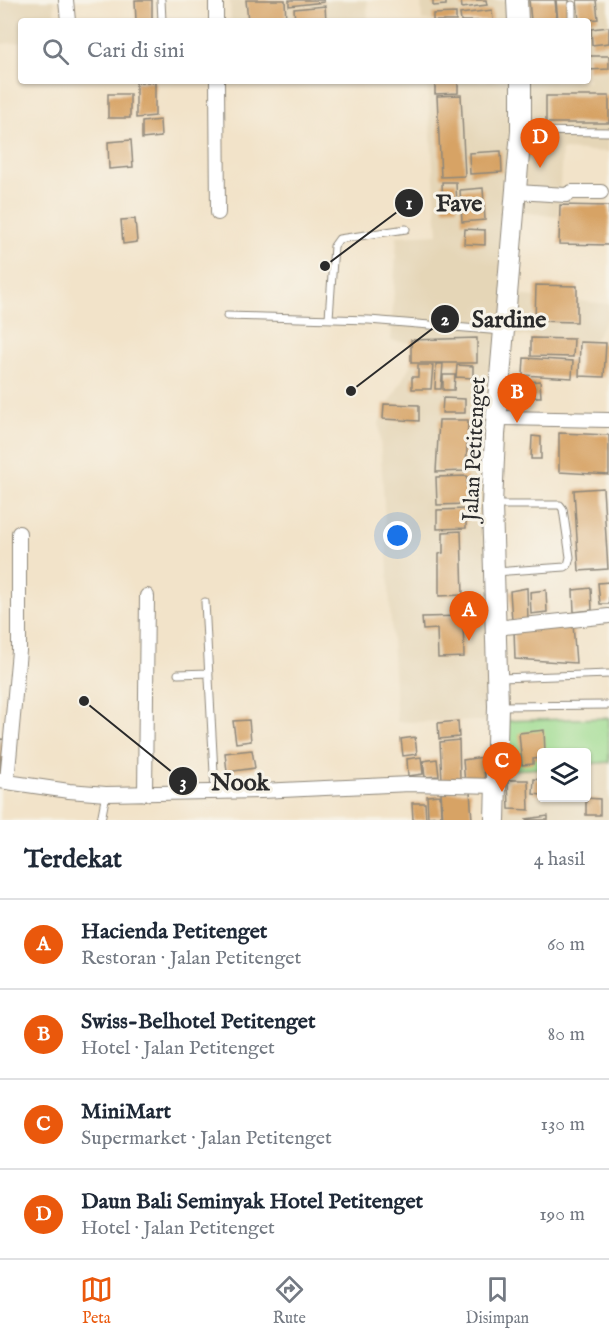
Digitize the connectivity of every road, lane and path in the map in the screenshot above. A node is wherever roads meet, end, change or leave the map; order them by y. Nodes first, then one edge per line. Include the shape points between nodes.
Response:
1 (66, 0) edge
2 (161, 0) edge
3 (216, 0) edge
4 (517, 0) edge
5 (572, 5) dead end
6 (68, 18) edge
7 (162, 18) edge
8 (216, 18) edge
9 (518, 18) edge
10 (572, 18) edge
11 (216, 84) edge
12 (521, 84) edge
13 (521, 131) junction
14 (609, 132) edge
15 (517, 192) junction
16 (601, 192) dead end
17 (218, 213) dead end
18 (406, 229) dead end
19 (227, 316) dead end
20 (328, 318) junction
21 (505, 332) junction
22 (497, 418) junction
23 (609, 420) edge
24 (492, 505) junction
25 (19, 533) dead end
26 (493, 572) junction
27 (147, 596) dead end
28 (205, 602) dead end
29 (609, 616) edge
30 (495, 628) junction
31 (209, 673) junction
32 (178, 674) dead end
33 (609, 674) edge
34 (497, 679) junction
35 (609, 705) edge
36 (498, 706) junction
37 (3, 781) edge
38 (497, 786) junction
39 (215, 792) junction
40 (106, 794) junction
41 (145, 794) junction
42 (101, 820) edge
43 (495, 820) edge

1 - 6 street
2 - 7 lane
3 - 8 street
4 - 9 main road
5 - 10 lane
11 - 17 street
12 - 13 main road, Jalan Petitenget
13 - 14 lane
13 - 15 main road, Jalan Petitenget
15 - 16 street
15 - 21 main road, Jalan Petitenget
18 - 20 lane via 339,239 334,246
19 - 20 lane
20 - 21 lane
21 - 22 main road, Jalan Petitenget
22 - 23 street
22 - 24 main road, Jalan Petitenget
24 - 26 main road, Jalan Petitenget
24 - 26 lane via 560,505 564,509 570,557 566,567
25 - 37 street via 19,651
26 - 30 main road, Jalan Petitenget
27 - 41 street
28 - 31 lane
29 - 30 street
30 - 34 main road, Jalan Petitenget
31 - 32 lane
31 - 39 lane
33 - 34 lane
34 - 36 main road, Jalan Petitenget
35 - 36 lane
36 - 38 main road, Jalan Petitenget
37 - 40 street
38 - 39 street via 410,784
38 - 43 main road, Jalan Petitenget
39 - 41 street
40 - 41 street
40 - 42 lane

